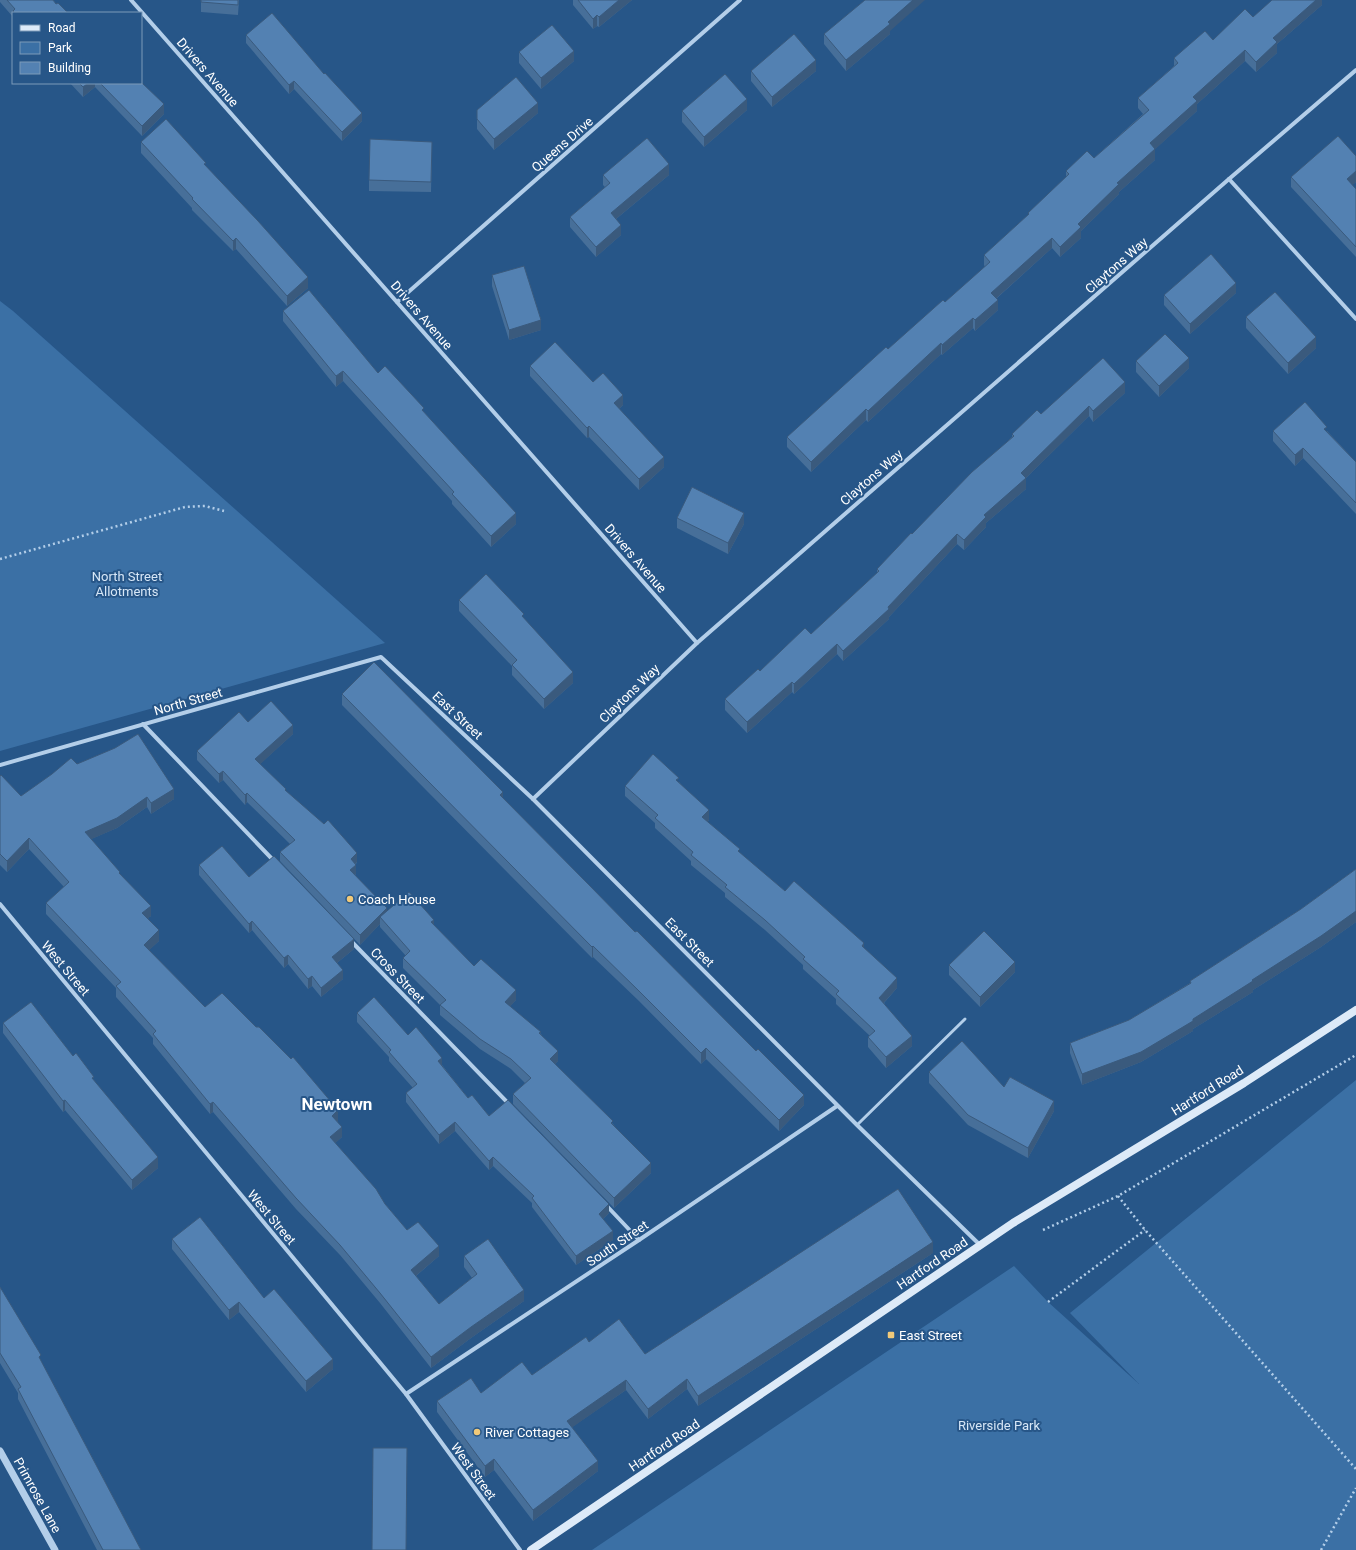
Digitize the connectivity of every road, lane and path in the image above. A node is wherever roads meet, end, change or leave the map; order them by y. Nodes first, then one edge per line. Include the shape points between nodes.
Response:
1 (131, 0) edge
2 (740, 0) edge
3 (142, 12) edge
4 (142, 12) edge
5 (1356, 70) edge
6 (1229, 179) junction
7 (397, 302) junction
8 (1356, 319) edge
9 (224, 511) dead end
10 (0, 559) edge
11 (697, 643) junction
12 (382, 657) joint
13 (142, 724) junction
14 (0, 765) edge
15 (533, 798) junction
16 (280, 868) edge
17 (0, 904) edge
18 (347, 936) edge
19 (1356, 1010) edge
20 (965, 1019) dead end
21 (1356, 1055) edge
22 (837, 1106) junction
23 (512, 1108) edge
24 (857, 1125) junction
25 (1118, 1196) junction
26 (601, 1200) edge
27 (1145, 1230) junction
28 (1040, 1231) dead end
29 (639, 1240) junction
30 (980, 1245) junction
31 (1048, 1302) dead end
32 (406, 1394) junction
33 (0, 1451) edge
34 (1356, 1469) edge
35 (1356, 1488) edge
36 (55, 1550) edge
37 (520, 1550) edge
38 (531, 1550) edge
39 (1321, 1550) edge

1 - 3 street, Drivers Avenue
2 - 7 street, Queens Drive
4 - 7 street, Drivers Avenue
5 - 6 street, Claytons Way
6 - 8 street
6 - 11 street, Claytons Way
7 - 11 street, Drivers Avenue
9 - 10 path via 204,506 184,507
11 - 15 street, Claytons Way
12 - 13 street, North Street
12 - 15 street, East Street
13 - 14 street, North Street
13 - 16 street
15 - 22 street, East Street
17 - 32 street, West Street
18 - 23 street, Cross Street
19 - 30 main road, Hartford Road
20 - 24 lane
21 - 25 path
22 - 24 street, East Street
22 - 29 street, South Street
24 - 30 street, East Street
25 - 27 path
25 - 28 path
26 - 29 street
27 - 31 path
27 - 34 path
29 - 32 street, South Street
30 - 38 main road, Hartford Road
32 - 37 street, West Street
33 - 36 street, Primrose Lane
35 - 39 path

